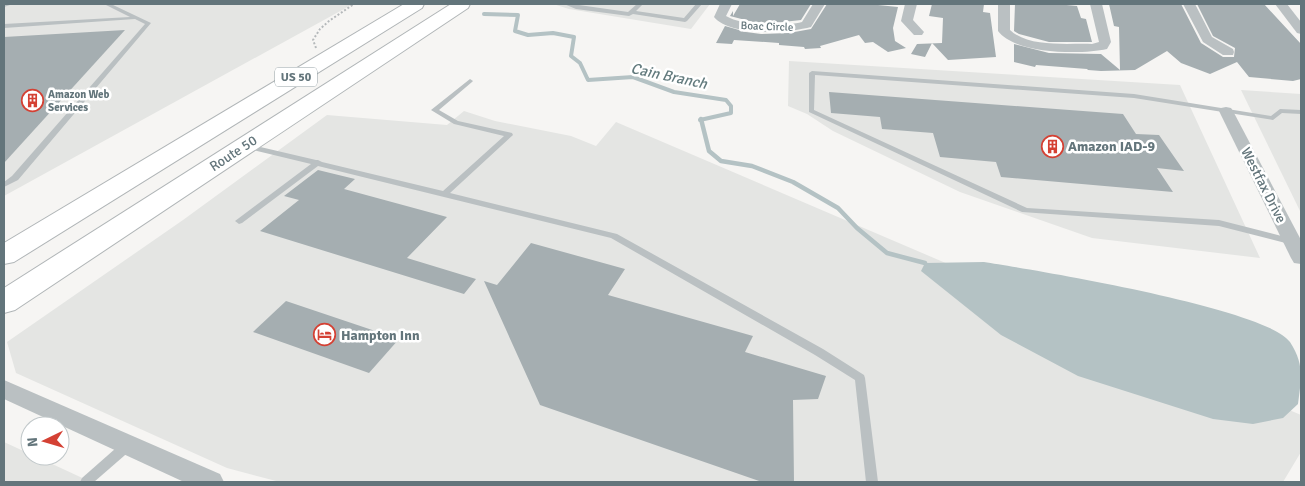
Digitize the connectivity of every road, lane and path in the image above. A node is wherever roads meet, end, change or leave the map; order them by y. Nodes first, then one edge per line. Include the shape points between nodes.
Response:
1 (10, 4) edge
2 (107, 4) edge
3 (353, 4) edge
4 (416, 4) edge
5 (462, 4) edge
6 (567, 4) edge
7 (640, 4) edge
8 (698, 4) edge
9 (726, 4) edge
10 (819, 4) edge
11 (911, 4) edge
12 (1004, 4) edge
13 (1096, 4) edge
14 (1188, 4) edge
15 (1281, 4) edge
16 (4, 5) edge
17 (631, 13) junction
18 (136, 18) junction
19 (685, 20) joint
20 (4, 26) edge
21 (1301, 30) edge
22 (918, 32) dead end
23 (318, 50) dead end
24 (1228, 52) dead end
25 (470, 81) dead end
26 (1226, 111) junction
27 (1301, 112) edge
28 (245, 145) junction
29 (318, 162) junction
30 (4, 185) edge
31 (444, 194) junction
32 (239, 221) dead end
33 (1299, 249) edge
34 (4, 255) edge
35 (4, 302) edge
36 (4, 389) edge
37 (128, 445) junction
38 (86, 482) edge
39 (211, 482) edge
40 (872, 482) edge

1 - 16 lane
2 - 18 lane
3 - 23 path via 320,29 313,40
4 - 34 highway, US 50
5 - 28 highway, Route 50 / US 50
6 - 17 lane
7 - 17 lane
8 - 19 lane
9 - 10 street, Boac Circle via 720,17 726,22 789,28 808,24
11 - 22 street via 907,20
12 - 13 street via 1004,31 1010,38 1027,44 1092,48 1105,42
14 - 24 street via 1207,39
15 - 21 street
17 - 19 lane
18 - 20 lane
18 - 30 lane via 148,23 14,178
25 - 31 lane via 434,110 456,123 509,135
26 - 27 lane via 1273,118 1280,111
26 - 33 street, Westfax Drive
26 - 33 lane via 1134,96 812,73 811,111 1025,210 1219,223
28 - 29 lane
28 - 35 highway, Route 50 / US 50
29 - 31 lane
29 - 32 lane
31 - 40 lane via 614,236 860,378
36 - 37 street
37 - 38 lane
37 - 39 street

